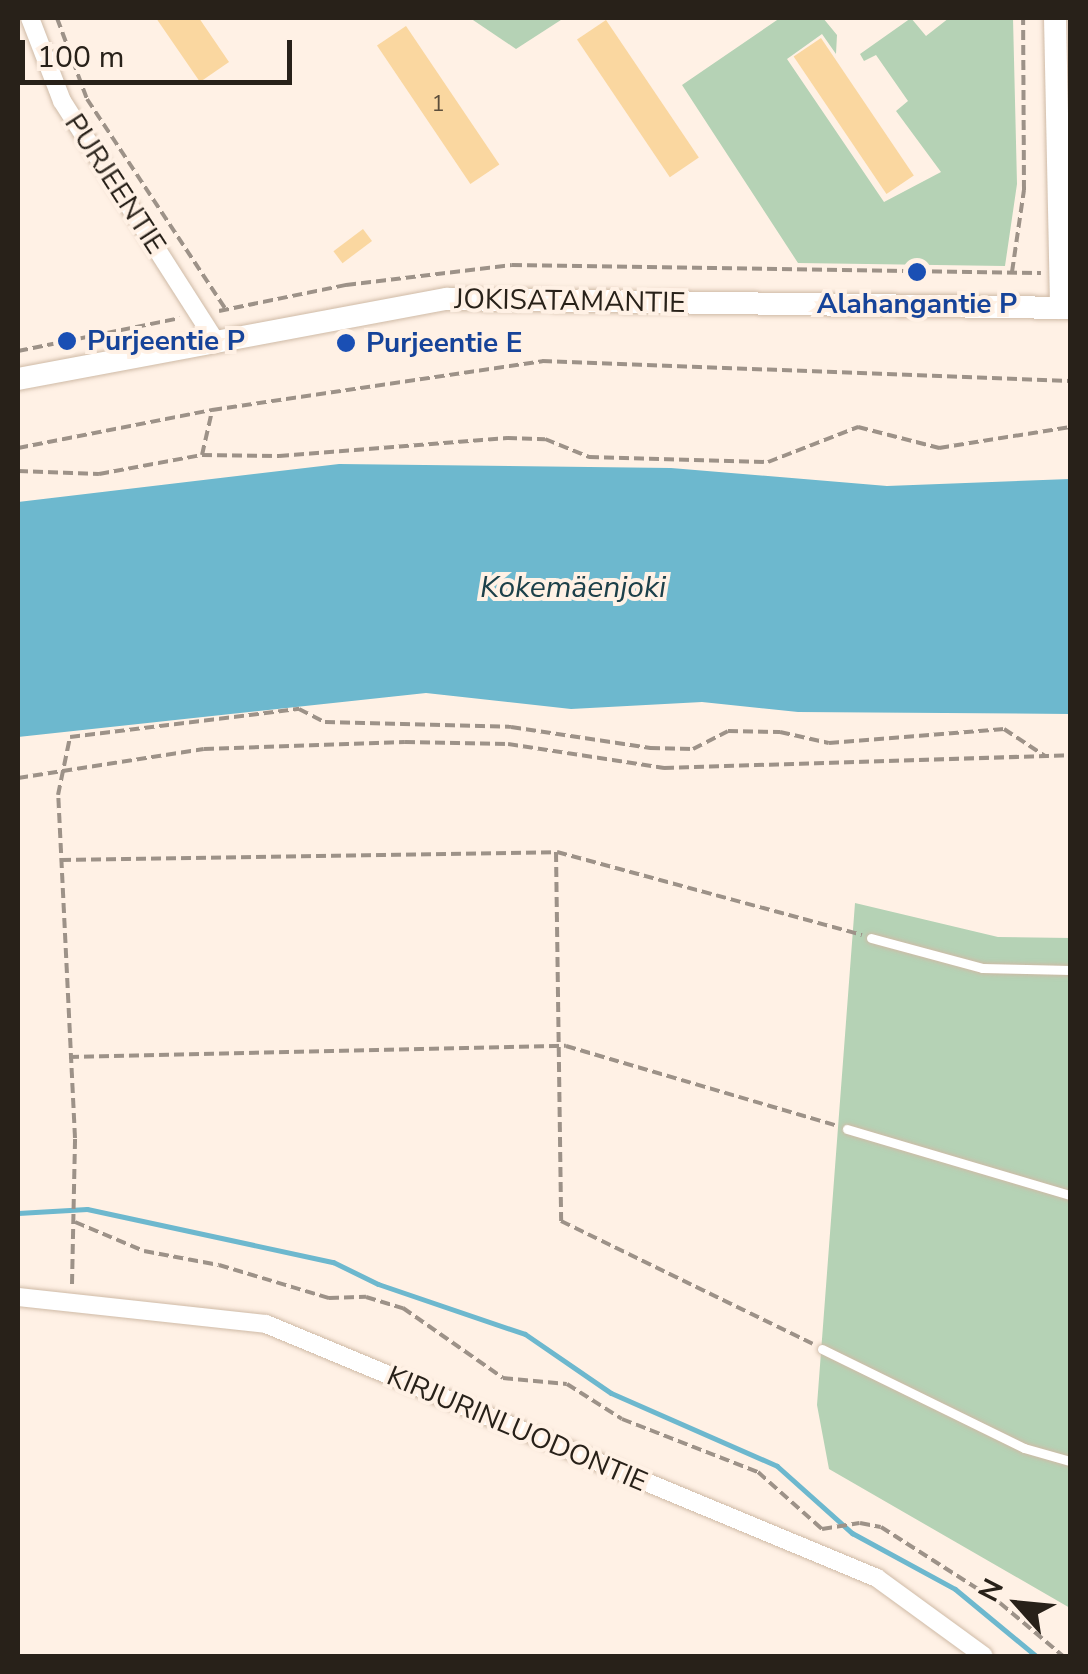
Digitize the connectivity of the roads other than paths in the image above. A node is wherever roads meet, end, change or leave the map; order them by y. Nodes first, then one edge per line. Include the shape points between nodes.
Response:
1 (30, 18) edge
2 (1055, 18) edge
3 (1066, 308) edge
4 (216, 342) junction
5 (18, 379) edge
6 (871, 938) road end
7 (1070, 970) edge
8 (847, 1129) road end
9 (1070, 1195) edge
10 (18, 1298) edge
11 (822, 1348) road end
12 (1070, 1461) edge
13 (984, 1656) edge

1 - 4 street, PURJEENTIE via 62,101
2 - 3 street
3 - 4 street, JOKISATAMANTIE via 448,298
4 - 5 street, JOKISATAMANTIE
6 - 7 lane via 982,968
8 - 9 lane
10 - 13 street, KIRJURINLUODONTIE via 266,1324 877,1578
11 - 12 lane via 1024,1448

